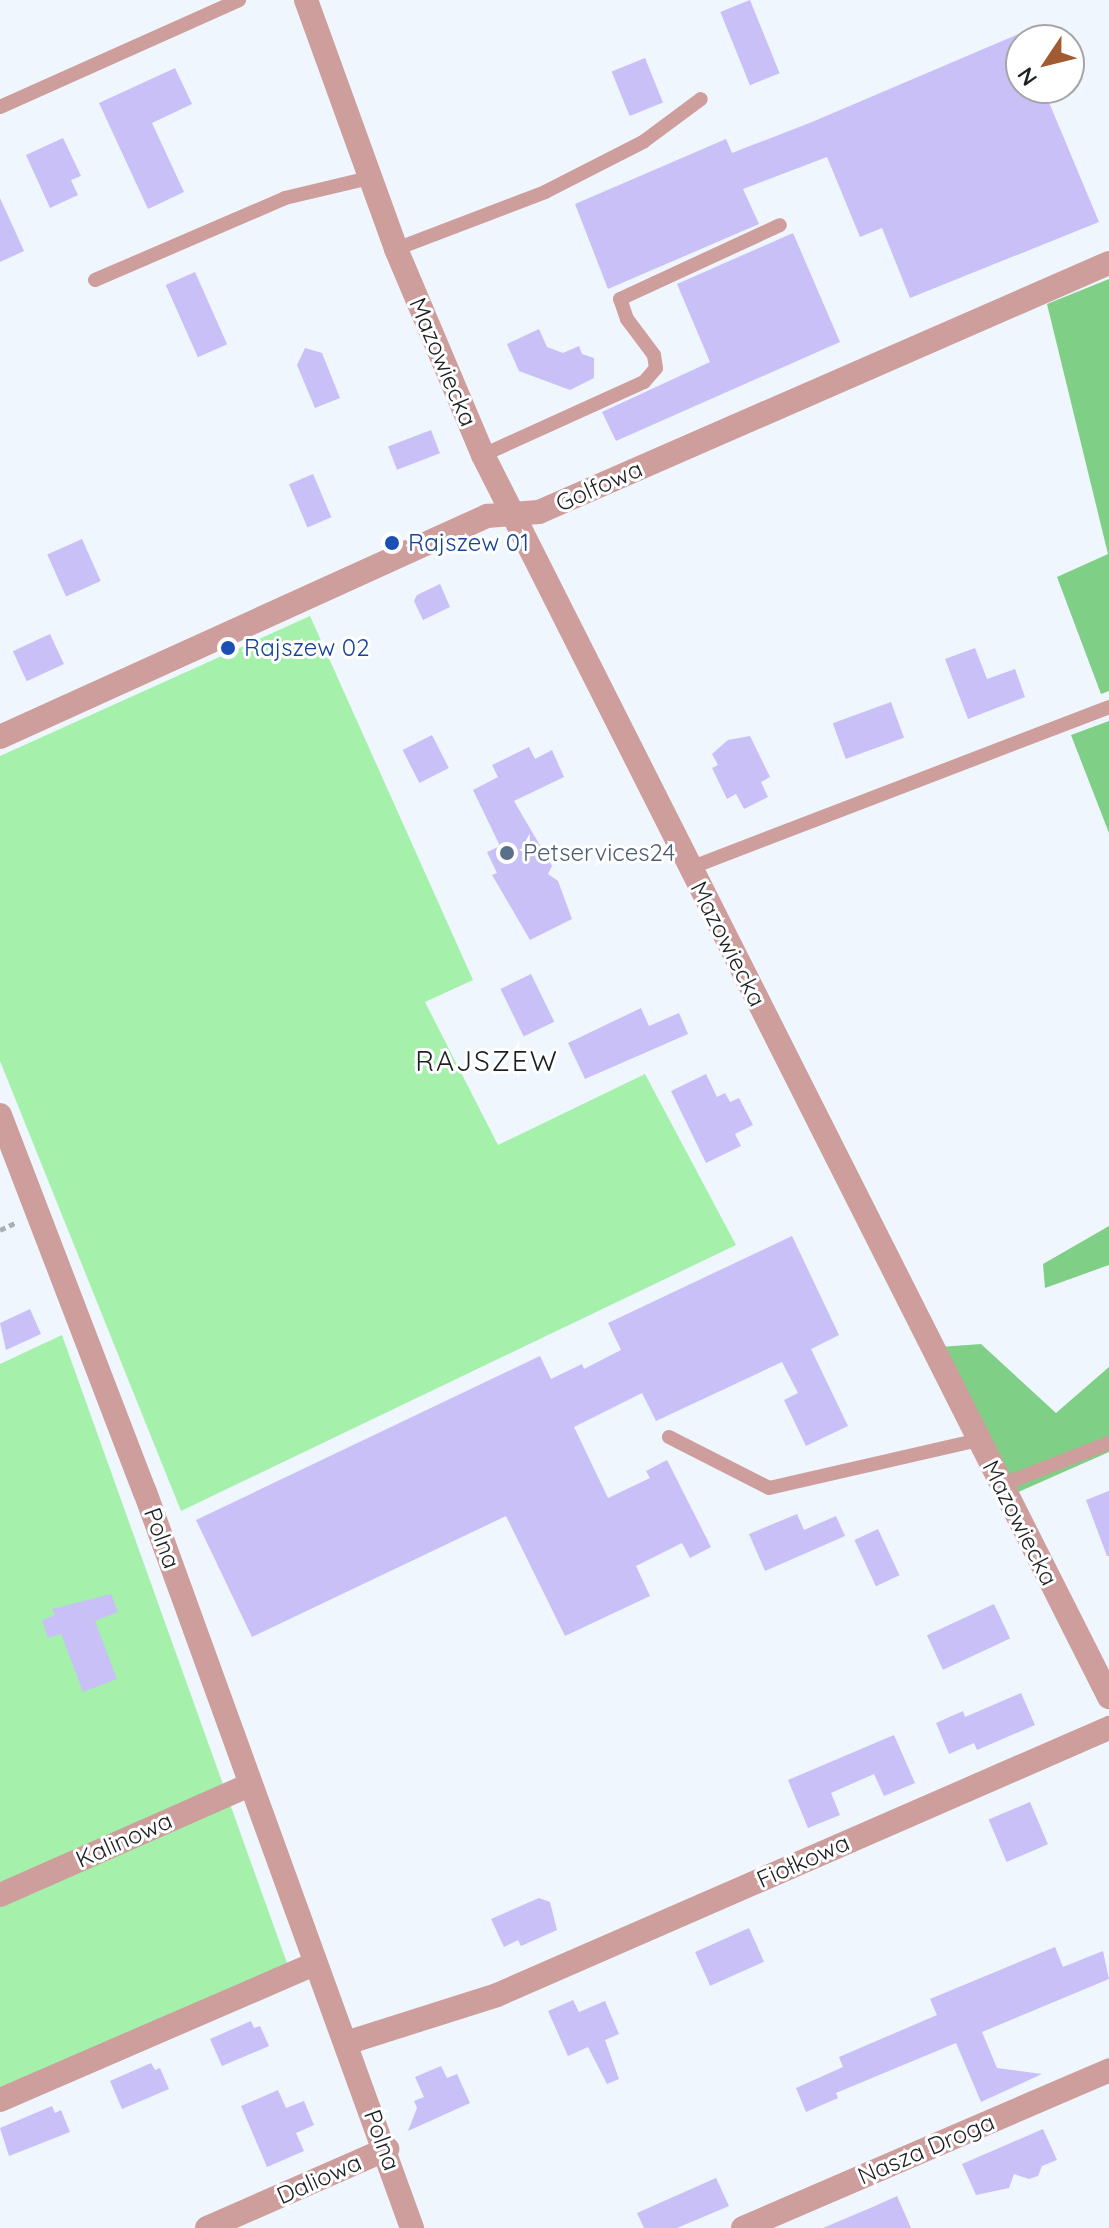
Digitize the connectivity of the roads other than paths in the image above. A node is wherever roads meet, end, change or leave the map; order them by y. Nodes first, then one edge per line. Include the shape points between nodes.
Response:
1 (239, 0) edge
2 (306, 0) edge
3 (701, 99) dead end
4 (0, 107) edge
5 (369, 178) junction
6 (780, 225) dead end
7 (396, 249) junction
8 (1109, 263) edge
9 (95, 280) dead end
10 (483, 455) junction
11 (514, 516) junction
12 (1109, 707) edge
13 (0, 737) edge
14 (690, 868) junction
15 (0, 1115) edge
16 (669, 1437) dead end
17 (979, 1440) junction
18 (1109, 1443) edge
19 (1001, 1485) junction
20 (1109, 1697) edge
21 (1109, 1728) edge
22 (249, 1785) junction
23 (0, 1895) edge
24 (315, 1964) junction
25 (346, 2043) junction
26 (1109, 2070) edge
27 (0, 2100) edge
28 (387, 2149) junction
29 (207, 2228) edge
30 (412, 2228) edge
31 (743, 2228) edge

1 - 4 lane
2 - 5 street, Mazowiecka
3 - 7 lane via 643,142 545,192
5 - 7 street, Mazowiecka
5 - 9 lane via 285,198
6 - 10 lane via 620,299 627,319 654,355 656,368 644,382
7 - 10 street, Mazowiecka
8 - 11 street, Golfowa via 539,512
10 - 11 street, Mazowiecka
11 - 13 street, Golfowa via 487,516
11 - 14 street, Mazowiecka
12 - 14 lane
14 - 17 street, Mazowiecka
15 - 22 street, Polna via 151,1507
16 - 17 lane via 769,1488
17 - 19 street, Mazowiecka
18 - 19 lane
19 - 20 street, Mazowiecka
21 - 25 street, Fiołkowa via 497,1995 477,1997
22 - 23 street, Kalinowa
22 - 24 street, Polna
24 - 25 street, Polna
24 - 27 street
25 - 28 street, Polna
26 - 31 street, Nasza Droga
28 - 29 street, Daliowa
28 - 30 street, Polna

